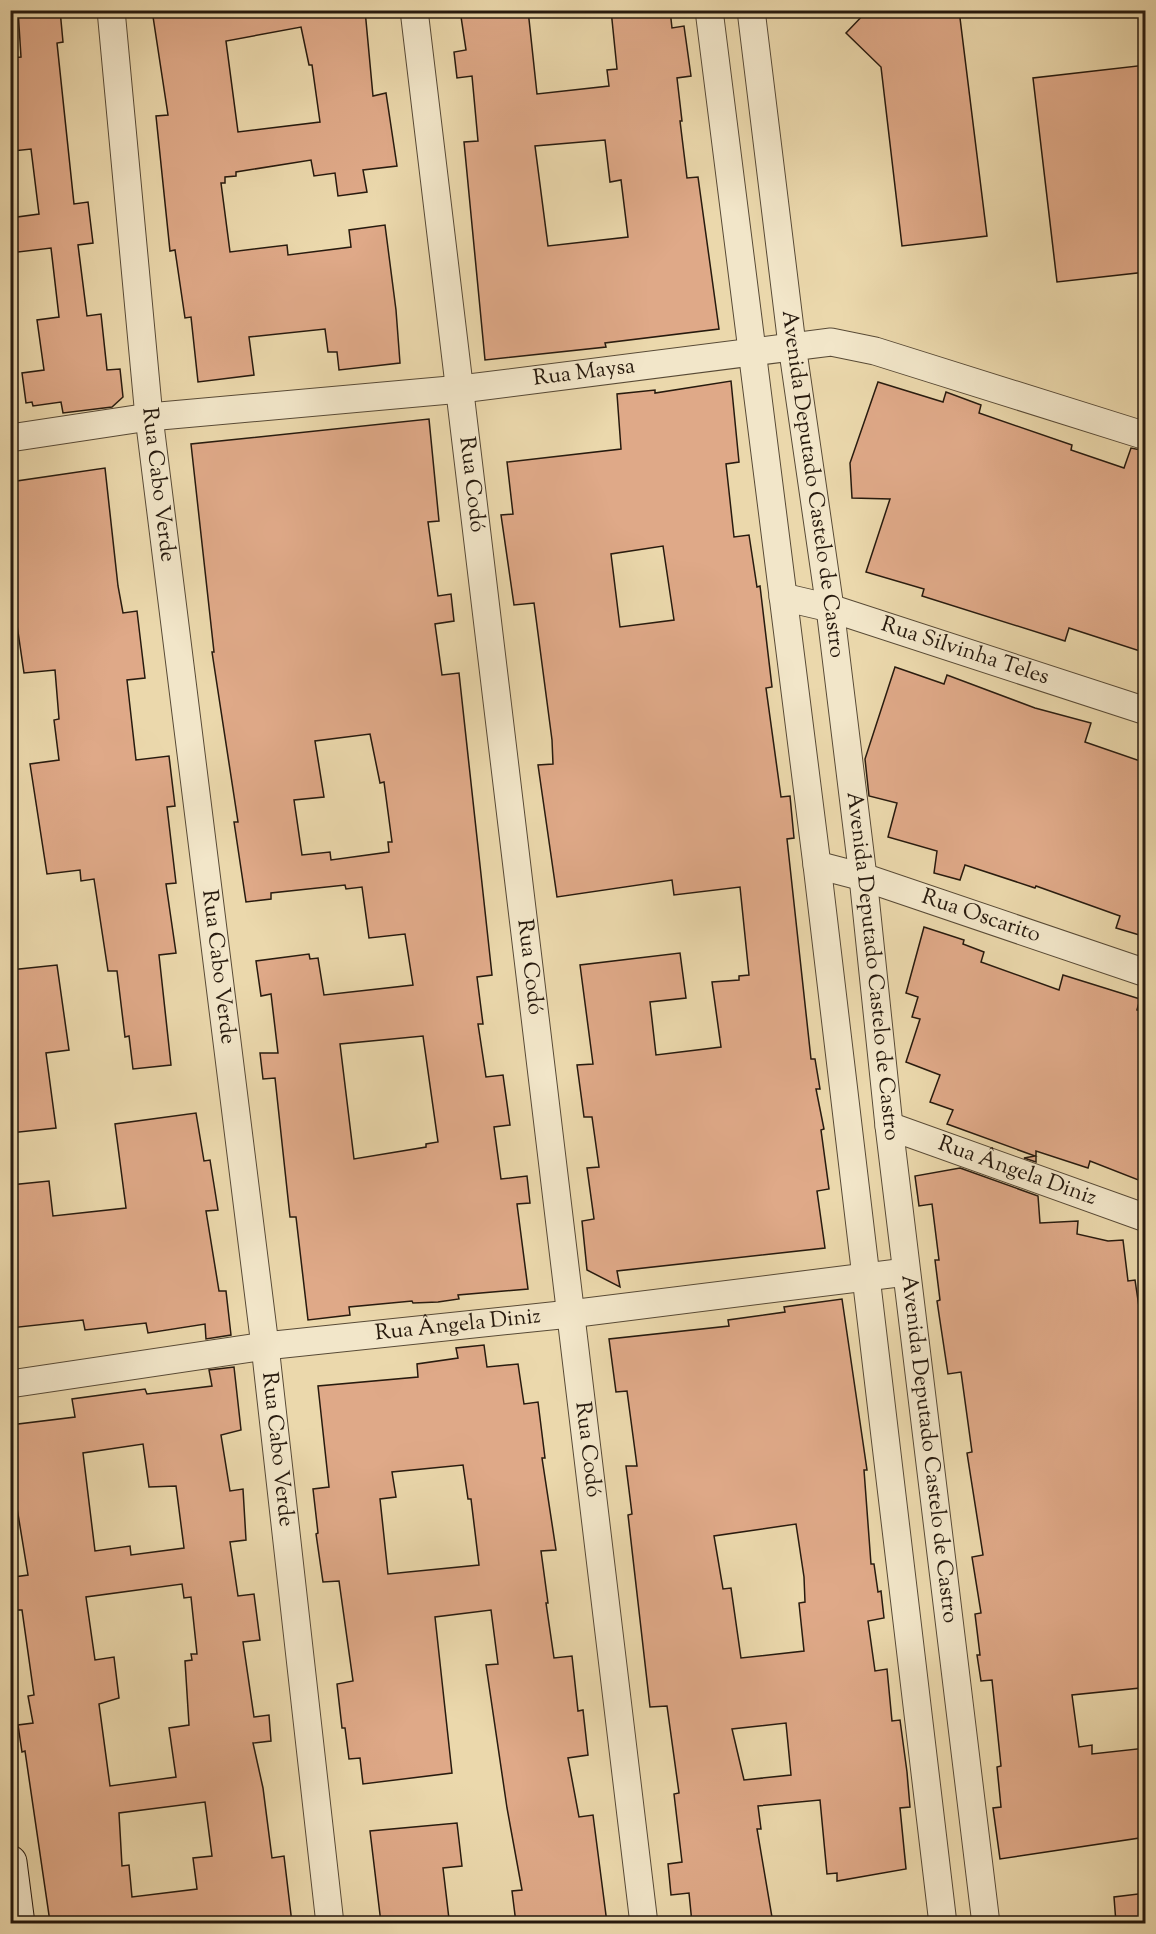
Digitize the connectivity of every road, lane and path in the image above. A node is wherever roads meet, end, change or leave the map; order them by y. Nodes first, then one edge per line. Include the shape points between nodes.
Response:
1 (111, 10) edge
2 (414, 10) edge
3 (709, 10) edge
4 (751, 10) edge
5 (767, 138) junction
6 (727, 144) junction
7 (792, 345) junction
8 (753, 350) junction
9 (461, 389) junction
10 (149, 417) junction
11 (1146, 436) edge
12 (10, 438) edge
13 (783, 597) junction
14 (830, 608) junction
15 (1146, 711) edge
16 (817, 866) junction
17 (863, 877) junction
18 (1146, 973) edge
19 (889, 1126) junction
20 (1146, 1218) edge
21 (906, 1272) junction
22 (866, 1277) junction
23 (570, 1314) junction
24 (265, 1346) junction
25 (10, 1383) edge
26 (932, 1481) junction
27 (892, 1486) junction
28 (10, 1862) edge
29 (18, 1923) edge
30 (330, 1923) edge
31 (644, 1923) edge
32 (943, 1923) edge
33 (986, 1923) edge

1 - 10 street, Rua Cabo Verde
2 - 9 street, Rua Codó
3 - 6 street, Avenida Deputado Castelo de Castro
4 - 5 street, Avenida Deputado Castelo de Castro
5 - 6 street
5 - 7 street, Avenida Deputado Castelo de Castro
6 - 8 street, Avenida Deputado Castelo de Castro
7 - 8 street, Rua Maysa
7 - 11 street, Rua Maysa via 831,342 875,351
7 - 14 street, Avenida Deputado Castelo de Castro
8 - 9 street, Rua Maysa
8 - 13 street, Avenida Deputado Castelo de Castro
9 - 10 street, Rua Maysa
9 - 23 street, Rua Codó
10 - 12 street, Rua Maysa
10 - 24 street, Rua Cabo Verde
13 - 14 street, Rua Silvinha Teles
13 - 16 street, Avenida Deputado Castelo de Castro
14 - 15 street, Rua Silvinha Teles
14 - 17 street, Avenida Deputado Castelo de Castro
16 - 17 street, Rua Oscarito
16 - 22 street, Avenida Deputado Castelo de Castro
17 - 18 street, Rua Oscarito
17 - 19 street, Avenida Deputado Castelo de Castro
19 - 20 street, Rua Ângela Diniz
19 - 21 street, Avenida Deputado Castelo de Castro
21 - 22 street, Rua Ângela Diniz
21 - 26 street, Avenida Deputado Castelo de Castro
22 - 23 street, Rua Ângela Diniz
22 - 27 street, Avenida Deputado Castelo de Castro
23 - 24 street, Rua Ângela Diniz
23 - 31 street, Rua Codó
24 - 25 street, Rua Ângela Diniz
24 - 30 street, Rua Cabo Verde
26 - 27 street
26 - 33 street, Avenida Deputado Castelo de Castro
27 - 32 street, Avenida Deputado Castelo de Castro
28 - 29 street

